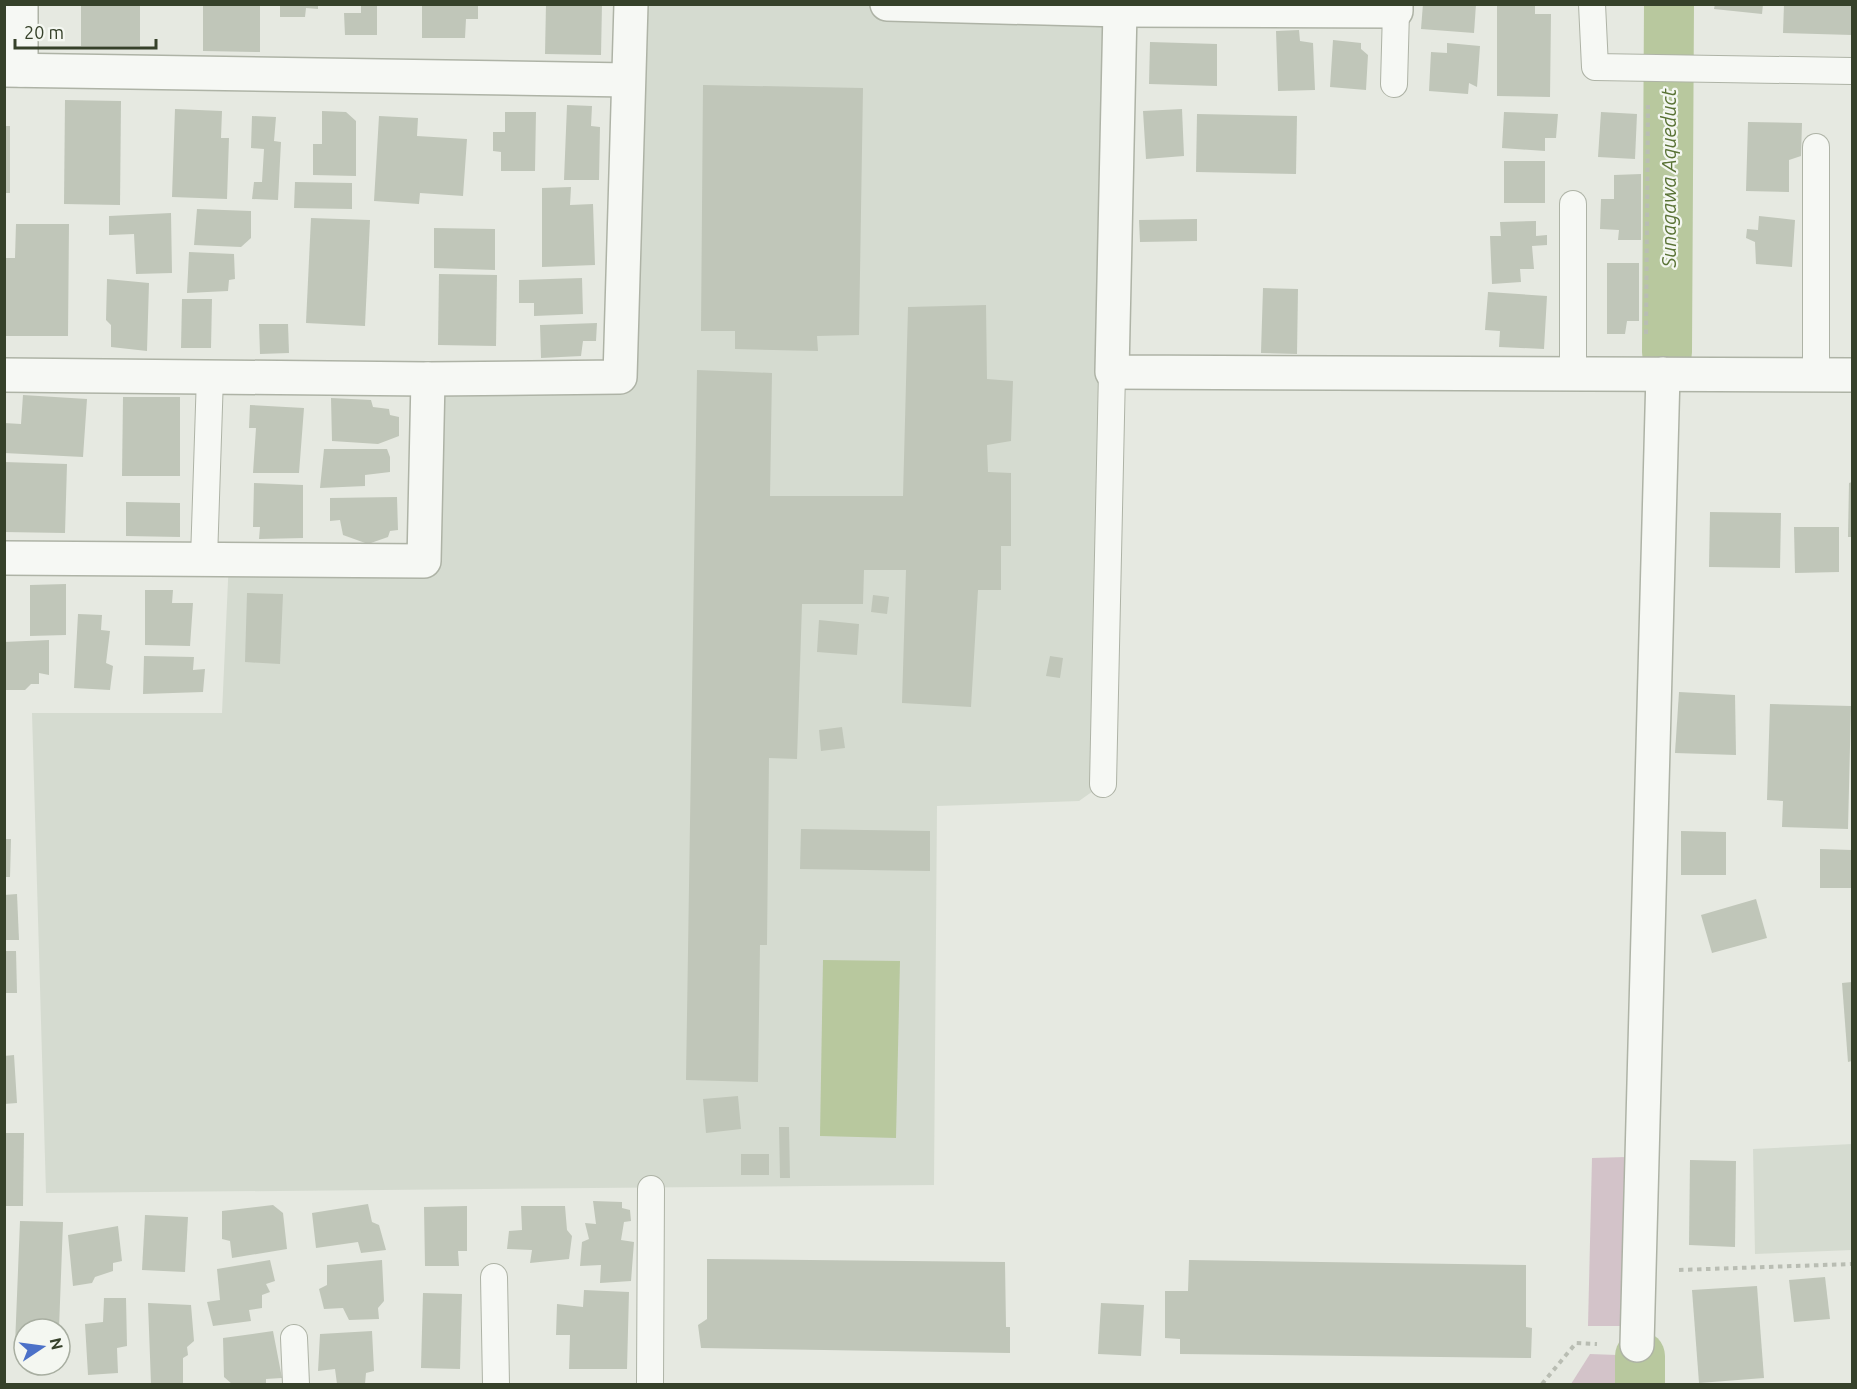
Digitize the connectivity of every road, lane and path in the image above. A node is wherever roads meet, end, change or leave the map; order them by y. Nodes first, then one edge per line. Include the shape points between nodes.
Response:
1 (21, 4) edge
2 (631, 4) edge
3 (887, 4) edge
4 (1592, 4) edge
5 (1396, 8) edge
6 (1120, 10) junction
7 (1651, 68) junction
8 (13, 70) edge
9 (1852, 71) edge
10 (628, 80) junction
11 (1394, 84) dead end
12 (1816, 147) dead end
13 (1573, 204) dead end
14 (1112, 372) junction
15 (1573, 372) junction
16 (4, 375) edge
17 (1654, 375) junction
18 (1816, 375) junction
19 (1852, 375) edge
20 (210, 376) junction
21 (428, 379) junction
22 (4, 558) edge
23 (204, 559) junction
24 (1103, 784) dead end
25 (651, 1189) dead end
26 (1852, 1264) edge
27 (1639, 1271) junction
28 (494, 1277) dead end
29 (294, 1338) dead end
30 (1637, 1345) joint
31 (296, 1384) edge
32 (496, 1384) edge
33 (650, 1384) edge
34 (1542, 1384) edge

1 - 8 street
2 - 10 street
3 - 6 street
4 - 7 lane via 1595,67
5 - 6 street
5 - 11 lane
6 - 14 street
7 - 9 lane
7 - 17 path
8 - 10 street
10 - 21 street via 620,377
12 - 18 lane
13 - 15 lane
14 - 15 street
14 - 24 lane
15 - 17 street
16 - 20 street
17 - 18 street
17 - 27 street
18 - 19 street
20 - 21 street
20 - 23 lane
21 - 23 street via 424,561
22 - 23 street
25 - 33 lane
26 - 27 path
27 - 30 street
28 - 32 lane
29 - 31 lane
30 - 34 path via 1576,1343

